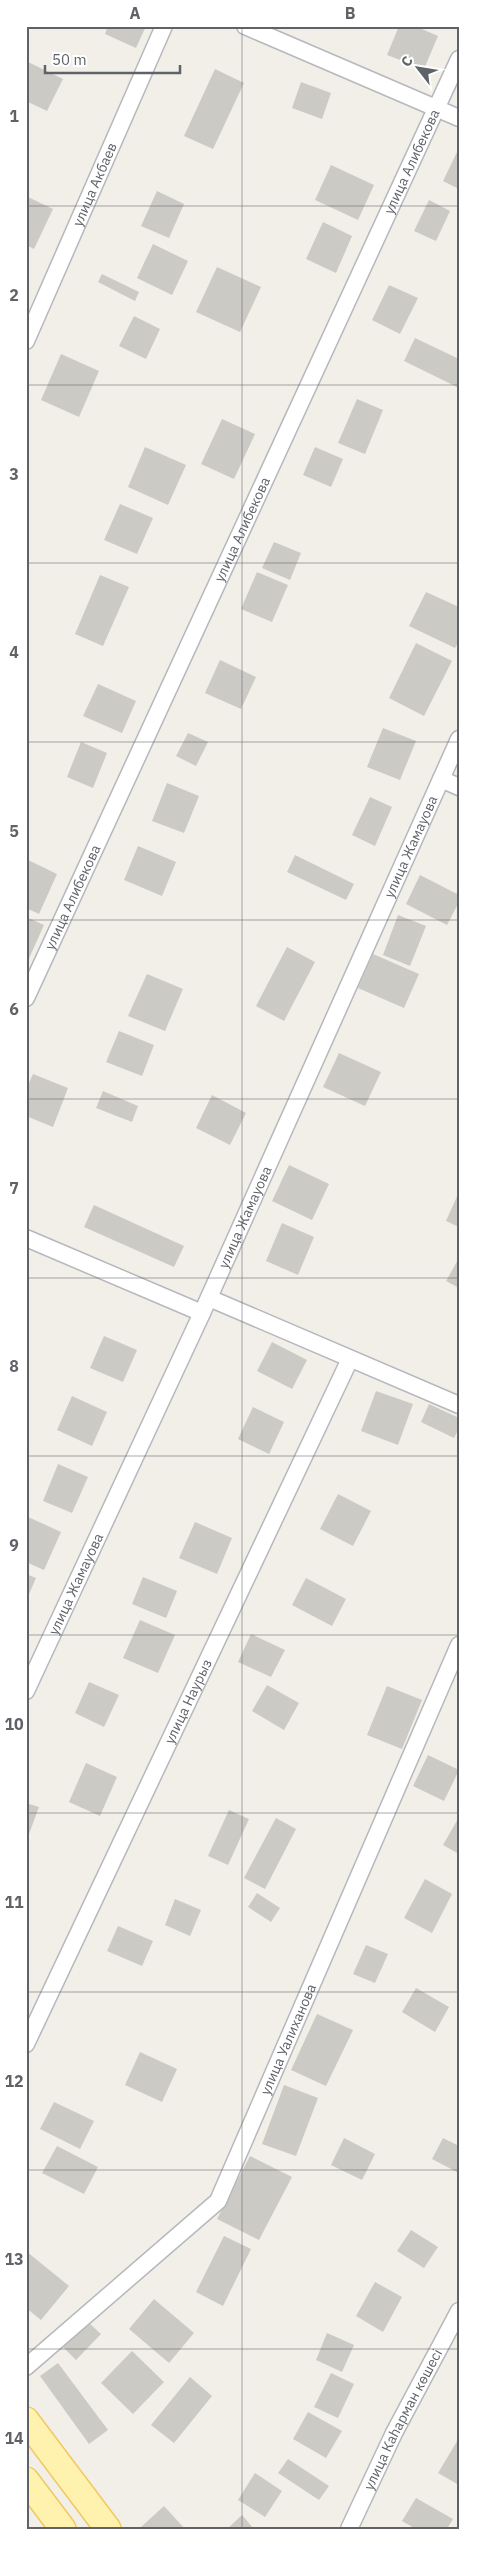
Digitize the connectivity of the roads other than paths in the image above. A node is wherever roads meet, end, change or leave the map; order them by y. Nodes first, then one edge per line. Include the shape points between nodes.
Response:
1 (164, 26) edge
2 (245, 26) edge
3 (459, 59) edge
4 (436, 108) junction
5 (459, 118) edge
6 (26, 341) edge
7 (459, 739) edge
8 (441, 779) junction
9 (459, 788) edge
10 (26, 998) edge
11 (26, 1238) edge
12 (209, 1298) junction
13 (202, 1313) junction
14 (350, 1359) junction
15 (459, 1405) edge
16 (459, 1645) edge
17 (26, 1691) edge
18 (26, 2044) edge
19 (459, 2311) edge
20 (26, 2368) edge
21 (26, 2420) edge
22 (26, 2480) edge
23 (63, 2529) edge
24 (108, 2529) edge
25 (349, 2529) edge

1 - 6 street, улица Акбаев
2 - 4 street
3 - 4 street, улица Алибекова
4 - 5 street
4 - 10 street, улица Алибекова
7 - 8 street, улица Жамауова
8 - 9 street
8 - 12 street, улица Жамауова
11 - 13 street
12 - 13 street, улица Жамауова
12 - 14 street
13 - 17 street, улица Жамауова
14 - 15 street
14 - 18 street, улица Наурыз
16 - 20 street, улица Уалиханова via 218,2201
19 - 25 street, улица Каһарман көшесі via 394,2433
21 - 24 main road
22 - 23 main road

